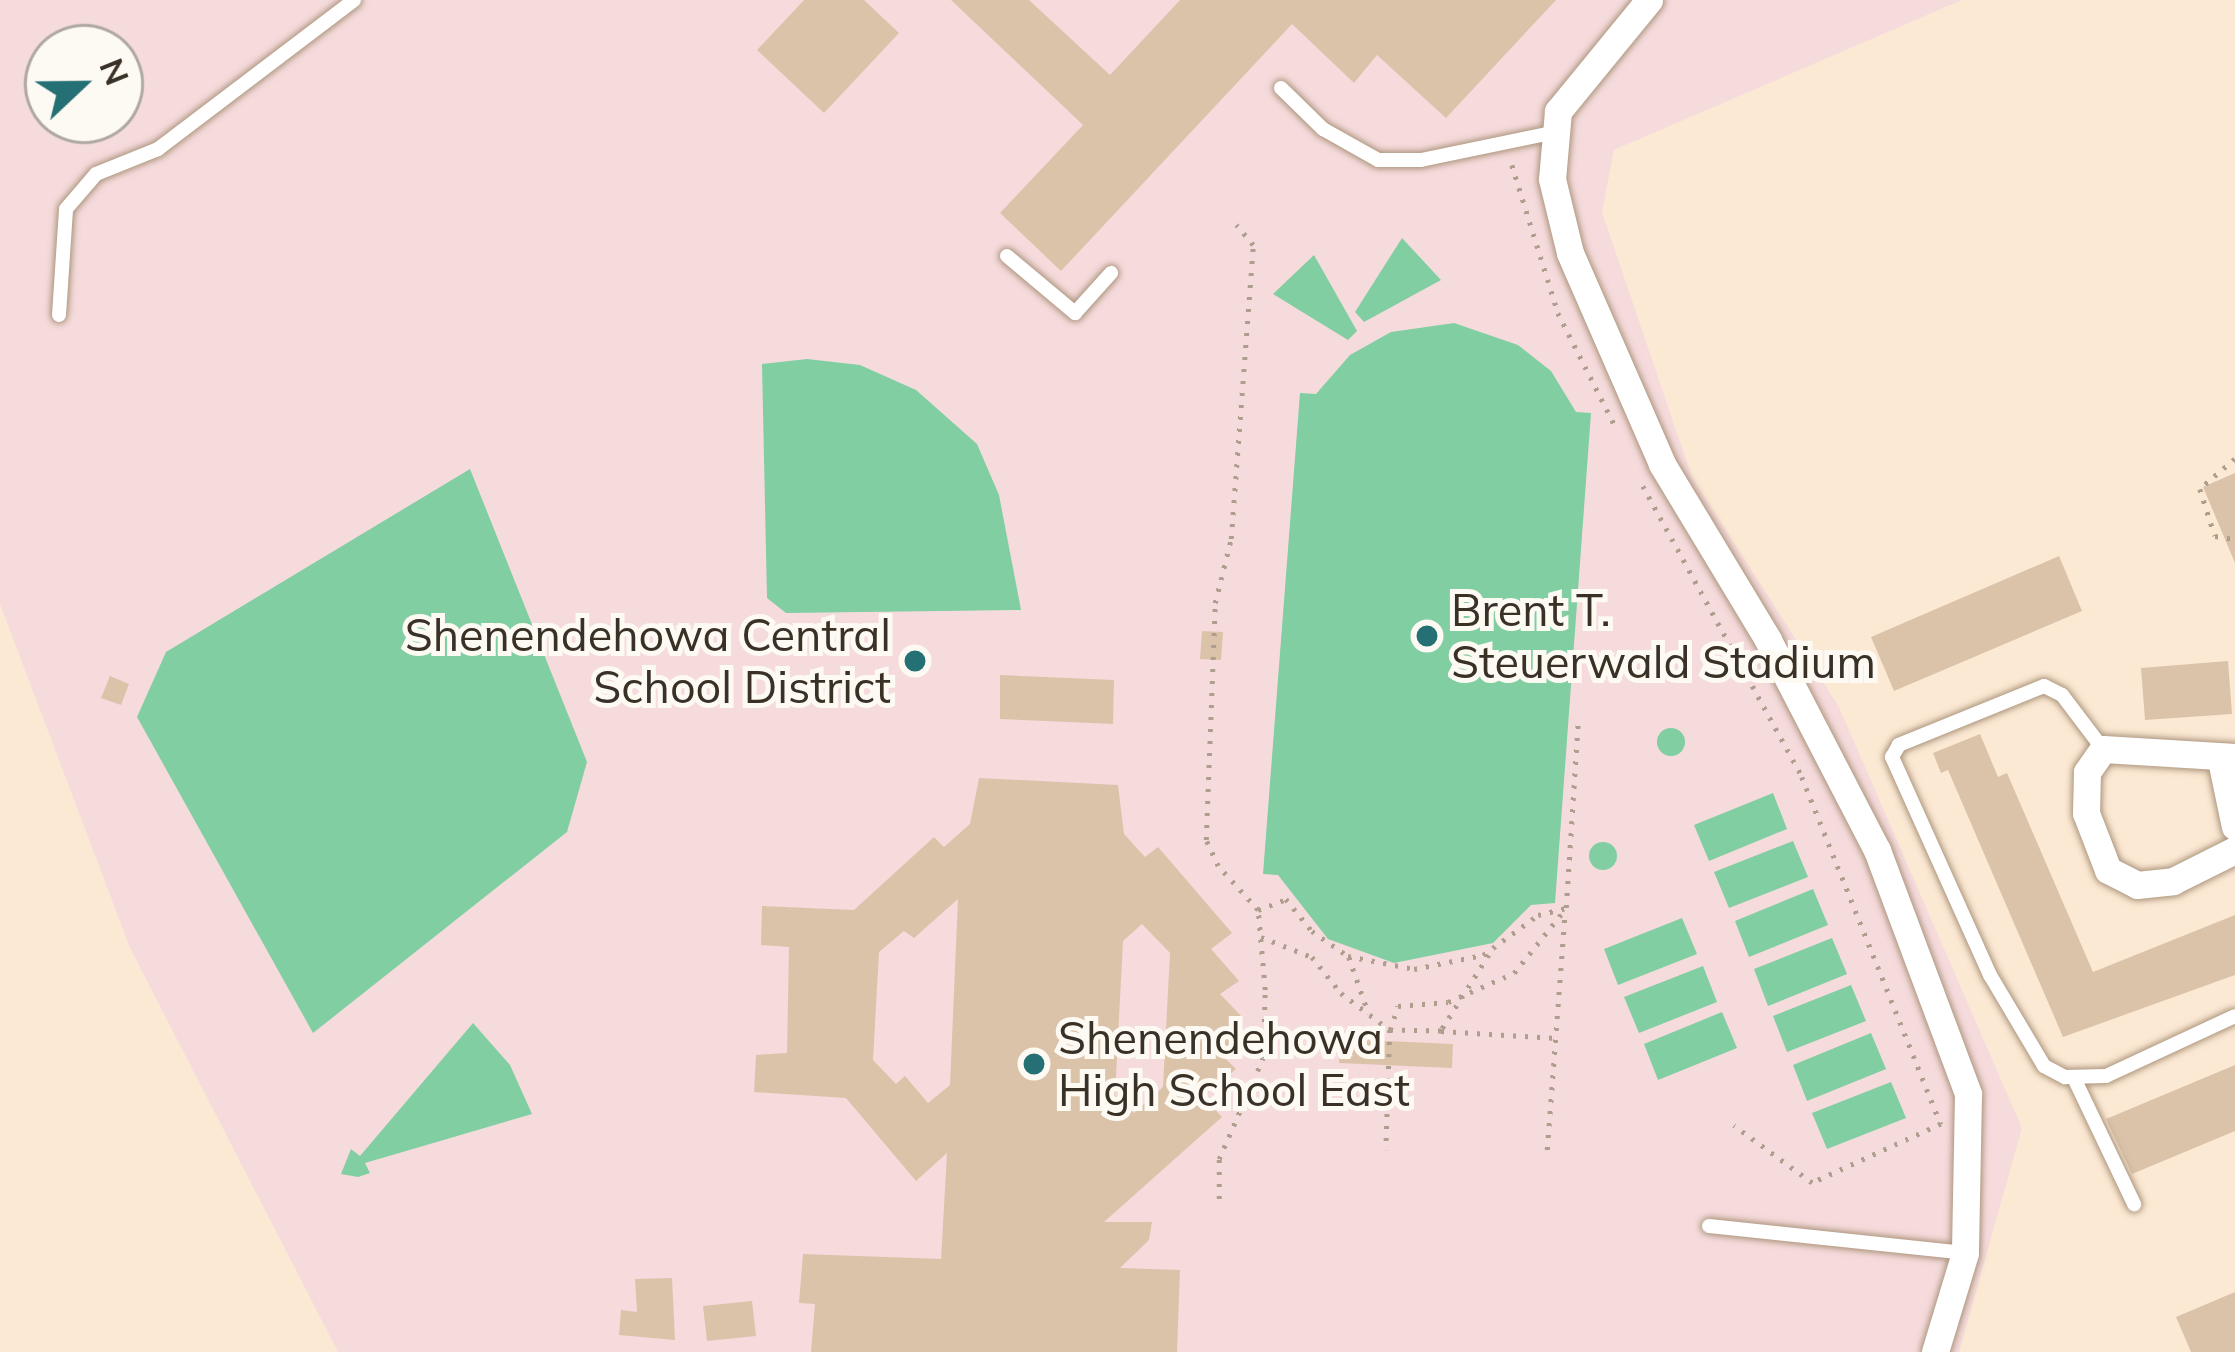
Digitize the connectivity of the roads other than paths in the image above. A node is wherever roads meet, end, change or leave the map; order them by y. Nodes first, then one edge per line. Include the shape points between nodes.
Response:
1 (354, 0) edge
2 (1649, 0) edge
3 (1281, 88) dead end
4 (1556, 132) junction
5 (1007, 256) dead end
6 (1111, 272) dead end
7 (59, 315) dead end
8 (2103, 749) junction
9 (2228, 758) edge
10 (2235, 826) edge
11 (2235, 850) edge
12 (2235, 1016) edge
13 (2074, 1078) junction
14 (2134, 1204) dead end
15 (1709, 1226) dead end
16 (1965, 1253) junction
17 (1935, 1352) edge

1 - 7 lane via 158,149 96,174 66,209
2 - 4 street via 1584,74 1558,112
3 - 4 lane via 1323,129 1378,160 1421,160
4 - 16 street via 1552,178 1595,315 1662,464 1768,640 1877,850 1919,959 1968,1094
5 - 6 lane via 1075,313
8 - 9 street
8 - 11 street via 2087,772 2086,814 2108,870 2138,885 2159,884 2224,862
8 - 13 lane via 2062,695 2044,686 1892,752 1930,851 2016,1022 2044,1066
9 - 10 street
12 - 13 lane via 2106,1076
13 - 14 lane
15 - 16 lane
16 - 17 street

